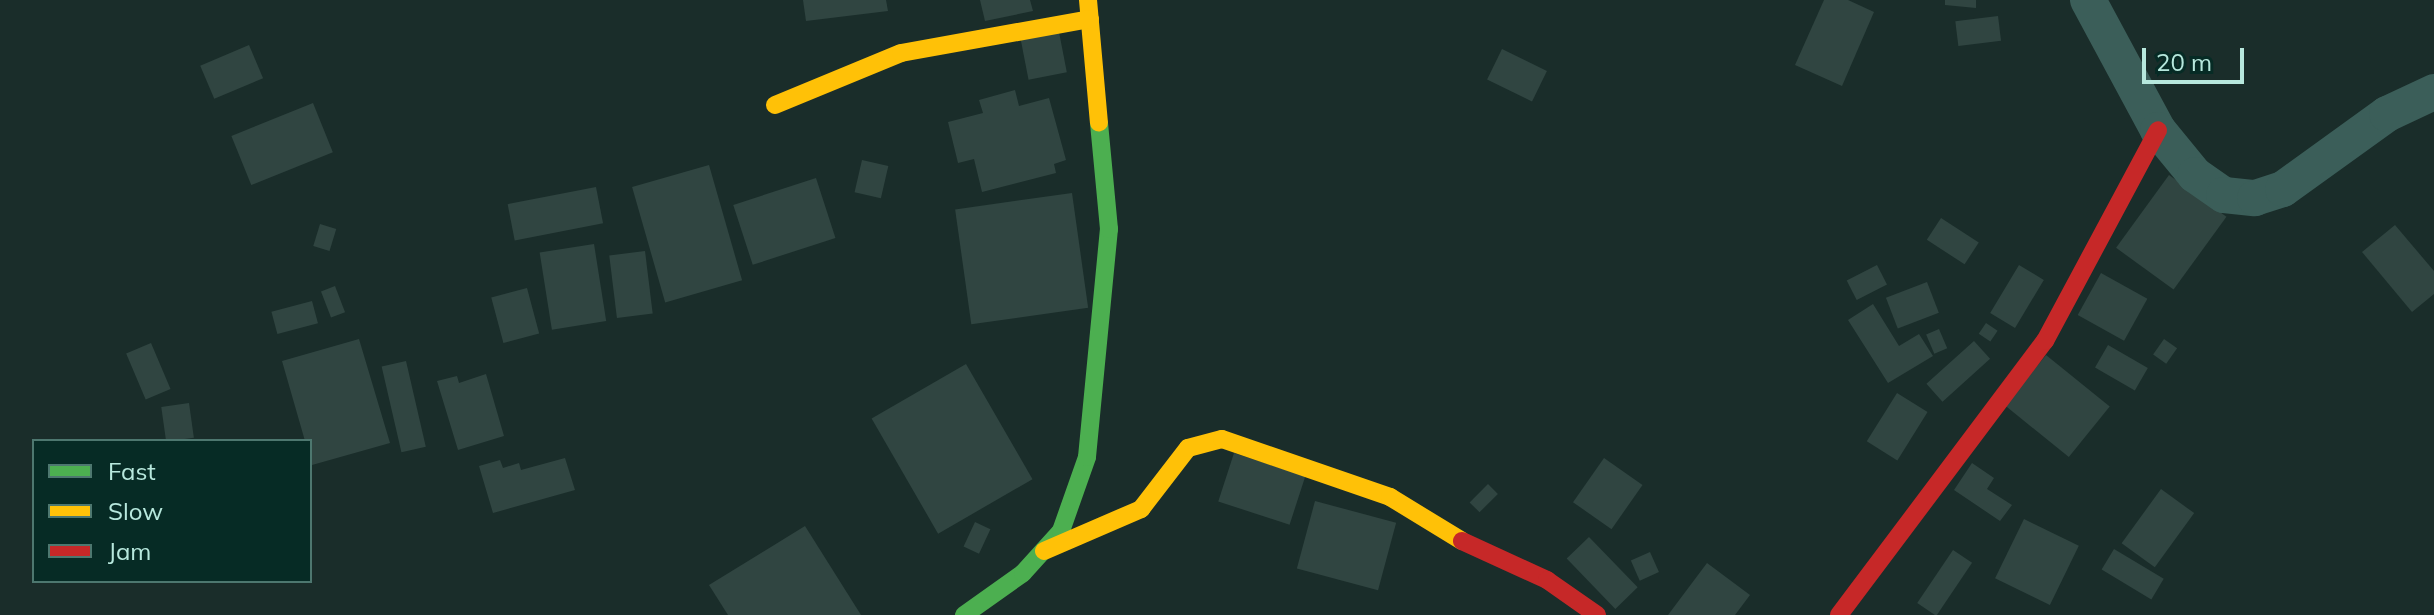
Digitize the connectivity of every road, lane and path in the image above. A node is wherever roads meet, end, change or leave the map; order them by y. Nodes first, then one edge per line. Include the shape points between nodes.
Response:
1 (2088, 0) edge
2 (1089, 9) edge
3 (2434, 92) edge
4 (775, 105) dead end
5 (2158, 130) junction
6 (1044, 551) junction
7 (964, 615) edge
8 (1597, 615) edge
9 (1839, 615) edge

1 - 5 street
2 - 4 street via 901,53
2 - 6 street via 1109,229 1099,367 1087,457 1073,506
3 - 5 street via 2387,114 2283,189 2255,198 2224,195 2195,175
5 - 9 street via 2045,341
6 - 7 street via 1023,573
6 - 8 street via 1141,509 1188,448 1222,439 1390,497 1468,545 1547,580

